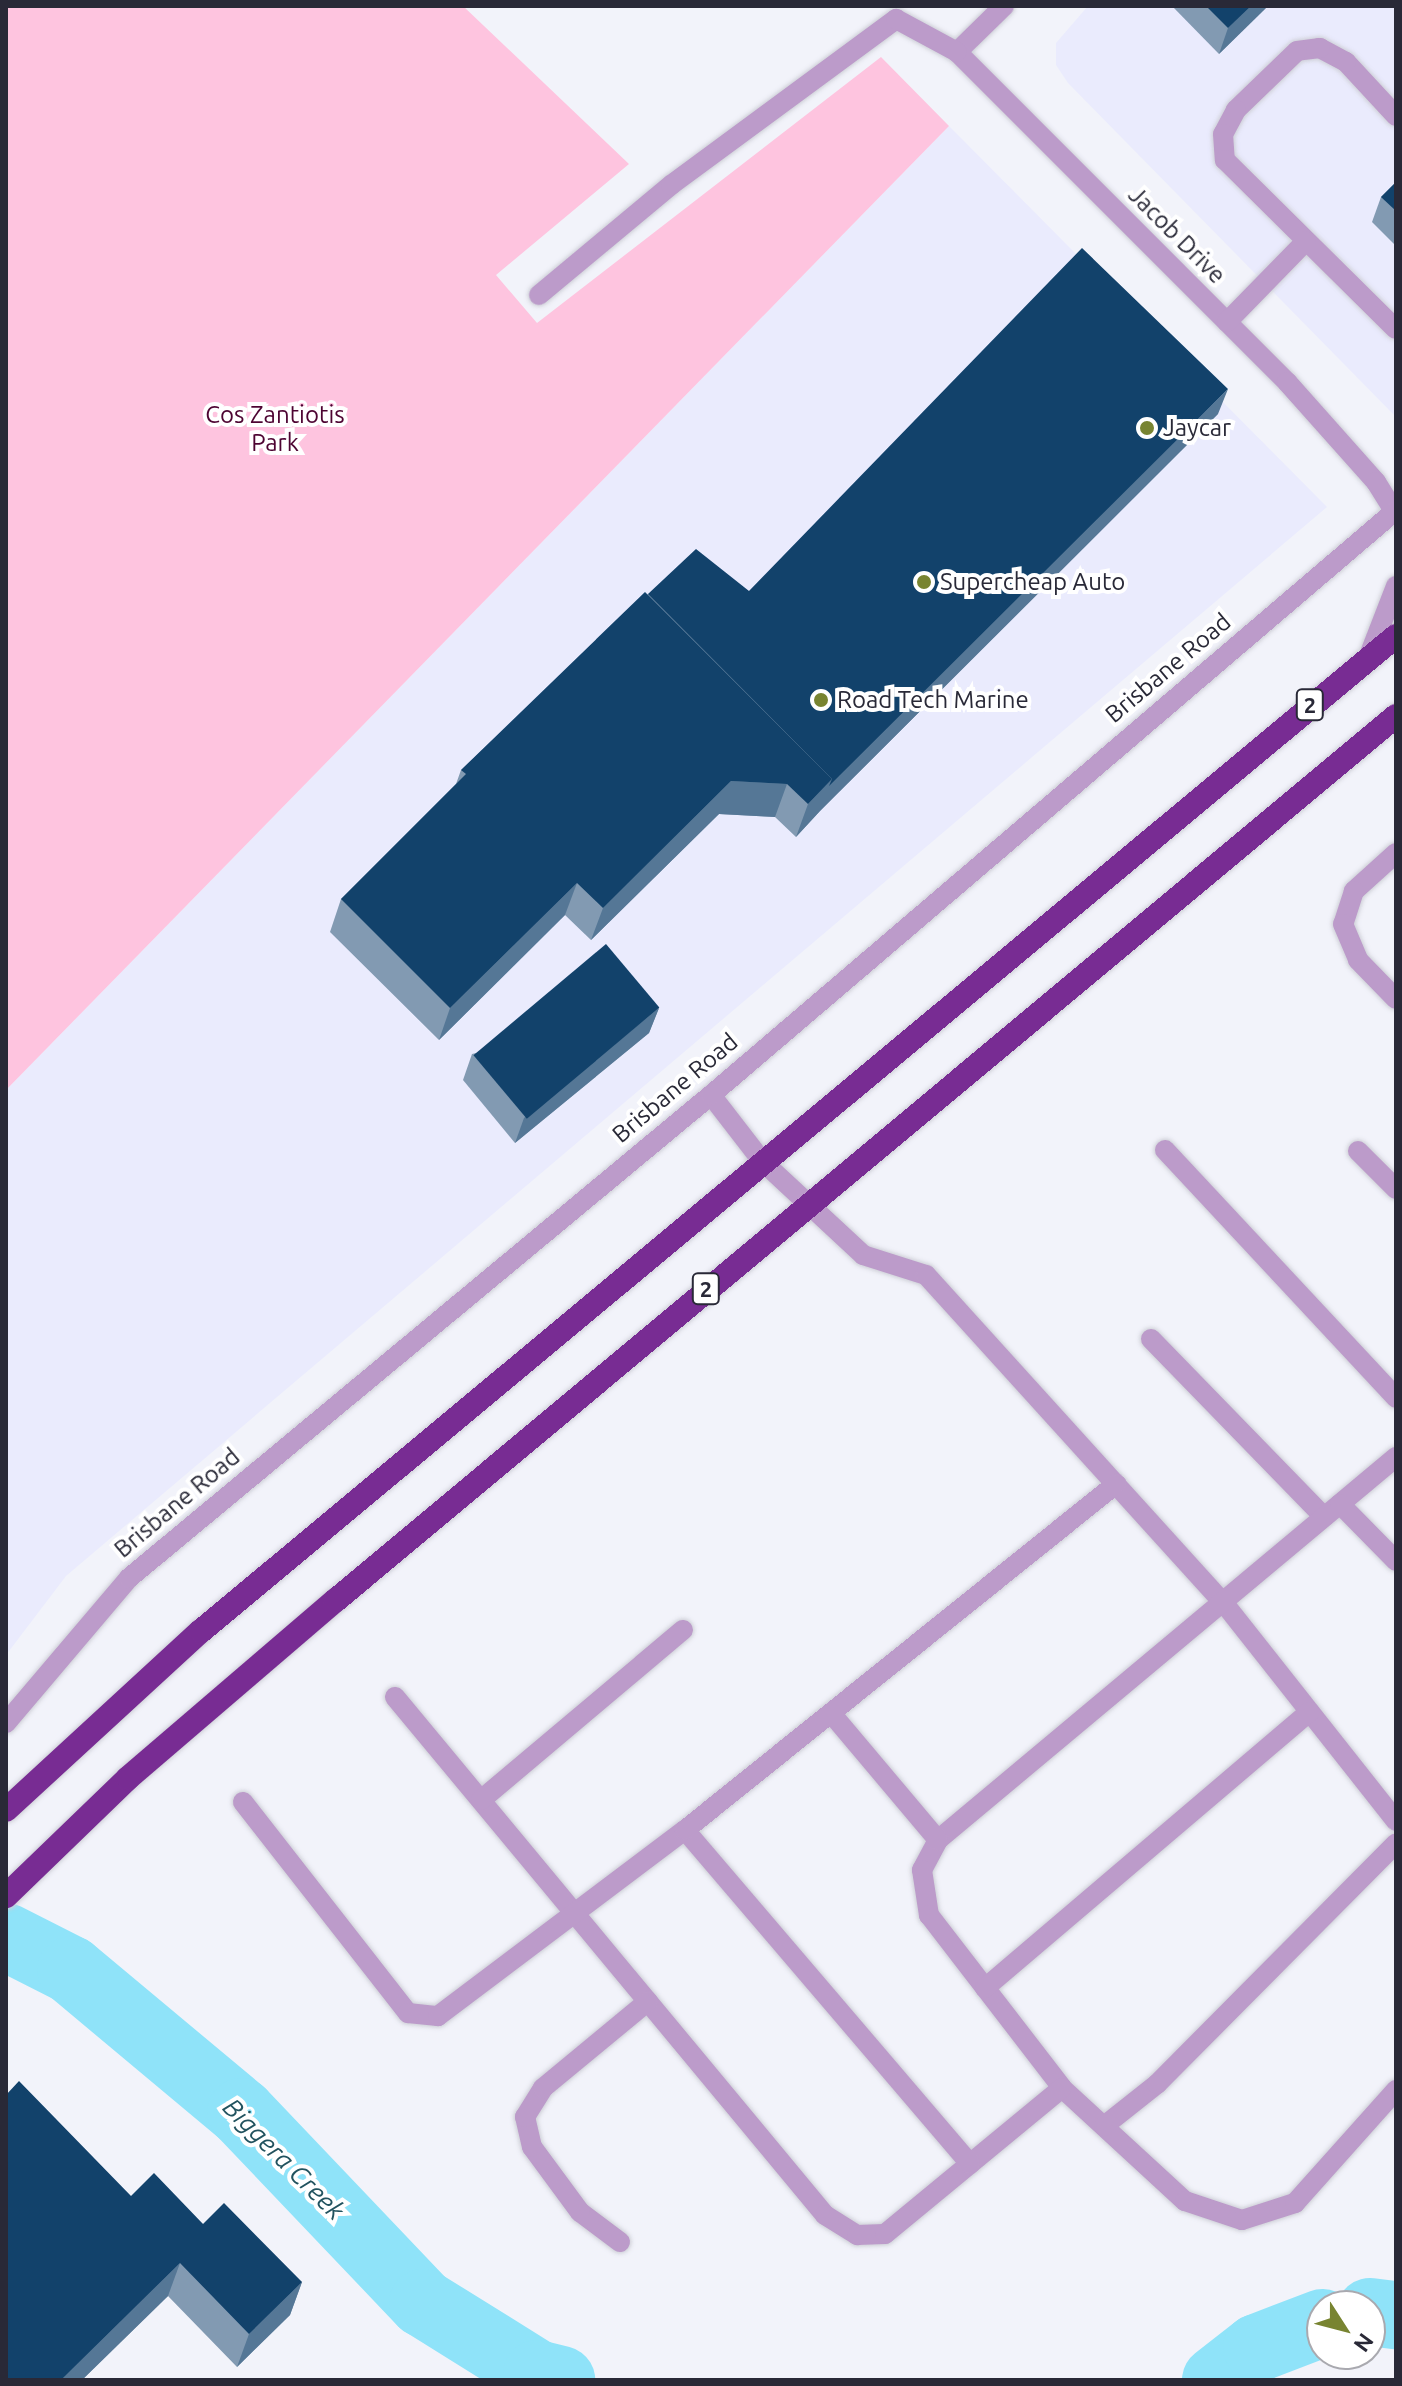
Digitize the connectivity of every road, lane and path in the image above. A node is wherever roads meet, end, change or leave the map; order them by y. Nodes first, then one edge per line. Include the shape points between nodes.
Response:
1 (1004, 6) edge
2 (957, 52) junction
3 (1396, 116) edge
4 (1306, 241) junction
5 (539, 295) dead end
6 (1227, 322) junction
7 (1396, 329) edge
8 (1396, 512) edge
9 (1396, 586) edge
10 (1396, 636) edge
11 (1370, 653) junction
12 (1396, 716) edge
13 (1396, 853) edge
14 (1396, 999) edge
15 (711, 1095) junction
16 (1165, 1150) dead end
17 (1358, 1151) dead end
18 (762, 1161) junction
19 (1396, 1189) edge
20 (807, 1204) junction
21 (1151, 1339) dead end
22 (1396, 1398) edge
23 (1396, 1457) edge
24 (1116, 1484) junction
25 (1332, 1510) junction
26 (1396, 1561) edge
27 (1223, 1602) junction
28 (683, 1630) dead end
29 (395, 1697) dead end
30 (1309, 1712) junction
31 (831, 1713) junction
32 (6, 1723) edge
33 (481, 1800) junction
34 (243, 1802) dead end
35 (6, 1810) edge
36 (1396, 1821) edge
37 (685, 1830) junction
38 (938, 1840) junction
39 (1396, 1843) edge
40 (6, 1896) edge
41 (575, 1913) junction
42 (985, 1988) junction
43 (648, 2001) junction
44 (1062, 2088) junction
45 (1396, 2090) edge
46 (1104, 2126) junction
47 (970, 2164) junction
48 (620, 2242) dead end

1 - 2 street
2 - 5 street, Jacob Drive via 896,19 671,185
2 - 6 street, Jacob Drive
3 - 4 street via 1346,62 1320,48 1297,51 1236,110 1223,134 1225,160
4 - 6 street
4 - 7 street
6 - 8 street, Jacob Drive via 1320,419
8 - 15 street, Brisbane Road
9 - 11 street
10 - 11 highway, 2
11 - 18 highway, 2
12 - 20 highway, 2
13 - 14 street via 1354,891 1343,924 1358,960
15 - 18 street
15 - 32 street, Brisbane Road via 129,1578
16 - 22 street
17 - 19 street
18 - 20 street
18 - 35 highway, 2 via 201,1631
20 - 24 street via 863,1255 926,1275
20 - 40 highway, 2 via 128,1778
21 - 25 street
23 - 25 street
24 - 27 street
24 - 31 street
25 - 26 street
25 - 27 street
27 - 30 street
27 - 38 street
28 - 33 street
29 - 33 street
30 - 36 street
30 - 42 street
31 - 37 street
31 - 38 street
33 - 41 street
34 - 41 street via 408,2013 438,2016
37 - 41 street
37 - 47 street
38 - 42 street via 922,1870 929,1915
39 - 46 street via 1157,2084
41 - 43 street
42 - 44 street
43 - 47 street via 825,2215 857,2235 885,2234
43 - 48 street via 543,2088 525,2117 532,2147 572,2201
44 - 46 street
44 - 47 street
45 - 46 street via 1295,2203 1242,2220 1185,2201

